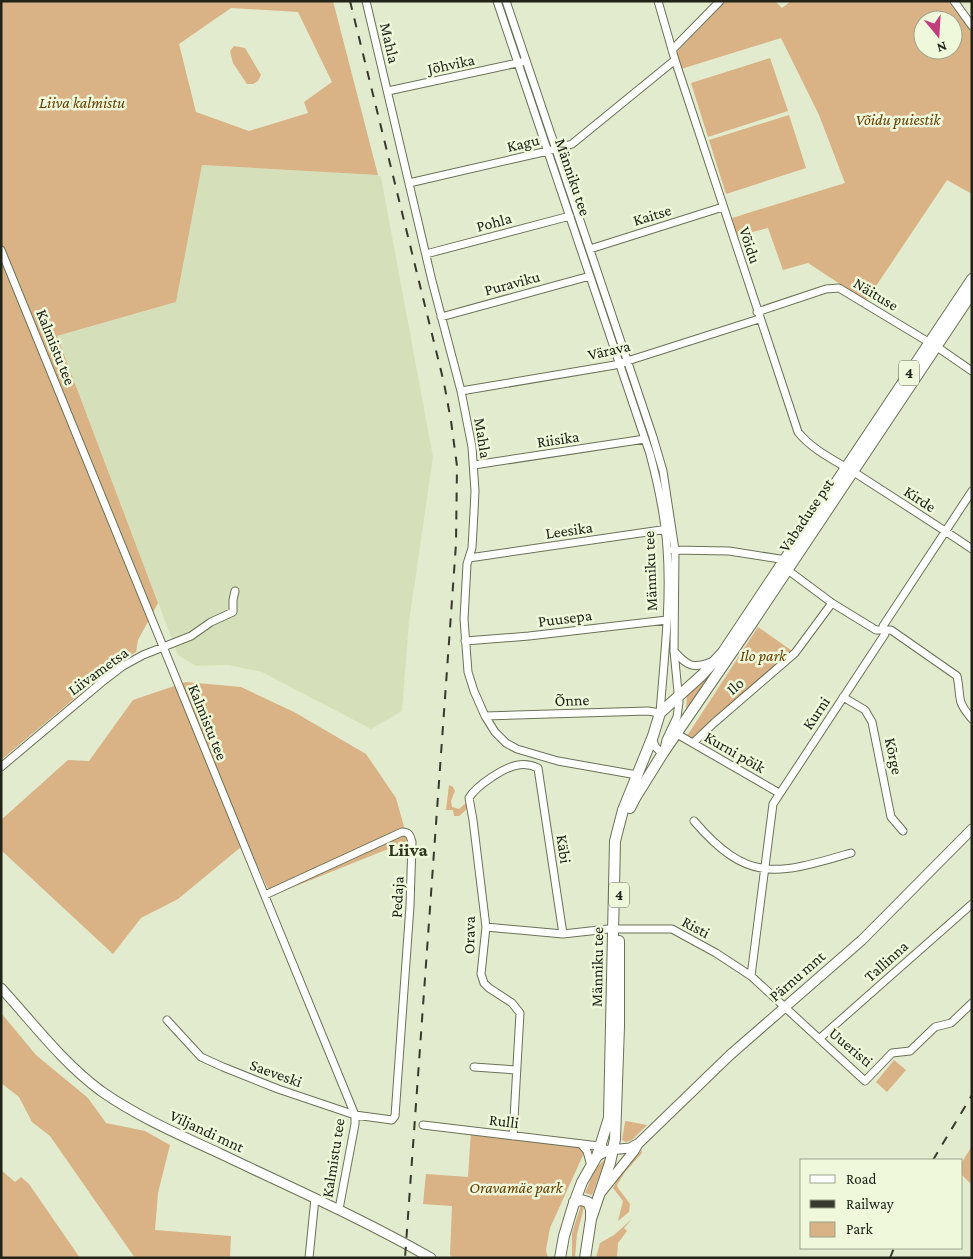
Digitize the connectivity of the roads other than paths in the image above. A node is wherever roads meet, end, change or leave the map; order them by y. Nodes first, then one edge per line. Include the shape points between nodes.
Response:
1 (366, 1) edge
2 (497, 1) edge
3 (506, 1) edge
4 (658, 1) edge
5 (720, 1) edge
6 (954, 1) edge
7 (972, 26) edge
8 (672, 50) junction
9 (675, 60) junction
10 (523, 62) junction
11 (388, 91) junction
12 (556, 149) junction
13 (548, 152) junction
14 (409, 183) junction
15 (723, 208) junction
16 (570, 216) junction
17 (590, 249) junction
18 (1, 250) edge
19 (426, 254) junction
20 (590, 276) junction
21 (972, 278) edge
22 (972, 293) edge
23 (758, 315) junction
24 (441, 317) junction
25 (933, 345) junction
26 (627, 361) junction
27 (619, 364) junction
28 (972, 370) edge
29 (461, 391) junction
30 (646, 439) junction
31 (474, 465) junction
32 (850, 470) junction
33 (972, 491) edge
34 (673, 529) junction
35 (665, 530) junction
36 (944, 531) junction
37 (667, 549) junction
38 (972, 549) edge
39 (675, 550) junction
40 (469, 558) junction
41 (784, 566) junction
42 (235, 591) dead end
43 (832, 603) junction
44 (667, 620) junction
45 (674, 625) junction
46 (884, 630) junction
47 (465, 641) junction
48 (163, 646) junction
49 (674, 651) junction
50 (716, 660) junction
51 (679, 694) junction
52 (843, 697) junction
53 (660, 713) junction
54 (485, 716) junction
55 (971, 716) edge
56 (677, 734) junction
57 (653, 736) junction
58 (693, 743) junction
59 (663, 752) junction
60 (1, 767) edge
61 (538, 768) joint
62 (637, 775) junction
63 (779, 793) junction
64 (694, 821) dead end
65 (972, 829) edge
66 (904, 830) dead end
67 (851, 853) dead end
68 (764, 869) junction
69 (264, 895) junction
70 (972, 904) edge
71 (486, 927) junction
72 (616, 929) junction
73 (563, 934) junction
74 (751, 976) junction
75 (1, 988) edge
76 (972, 1003) edge
77 (785, 1006) junction
78 (168, 1020) dead end
79 (819, 1039) junction
80 (474, 1067) dead end
81 (516, 1070) junction
82 (354, 1115) junction
83 (392, 1120) joint
84 (423, 1124) dead end
85 (513, 1136) junction
86 (639, 1143) junction
87 (581, 1144) junction
88 (605, 1150) junction
89 (591, 1166) junction
90 (602, 1191) junction
91 (315, 1198) junction
92 (574, 1202) junction
93 (339, 1209) junction
94 (591, 1219) junction
95 (309, 1258) edge
96 (432, 1258) edge
97 (560, 1258) edge
98 (584, 1258) edge

1 - 11 street, Mahla
2 - 10 street, Männiku tee
3 - 10 street, Männiku tee
4 - 8 street, Võidu
5 - 8 street
6 - 7 street
8 - 9 street, Võidu
9 - 12 street, Kagu via 582,138
9 - 15 street, Võidu
10 - 11 street, Jõhvika
10 - 12 street, Männiku tee
10 - 13 street, Männiku tee
11 - 14 street, Mahla
12 - 13 street, Kagu
12 - 17 street, Männiku tee
13 - 14 street, Kagu
13 - 16 street, Männiku tee
14 - 19 street, Mahla
15 - 17 street, Kaitse
15 - 23 street, Võidu
16 - 19 street, Pohla
16 - 20 street, Männiku tee
17 - 26 street, Männiku tee
18 - 48 street, Kalmistu tee
19 - 24 street, Mahla
20 - 24 street, Puraviku
20 - 27 street, Männiku tee
21 - 25 highway, Vabaduse pst / 4
22 - 25 highway, Vabaduse pst / 4
23 - 25 street, Näituse via 840,288
23 - 26 street, Värava
23 - 32 street, Võidu via 798,432 804,440
24 - 29 street, Mahla
25 - 28 street, Näituse
25 - 32 highway, Vabaduse pst / 4
26 - 27 street, Värava
26 - 34 street, Männiku tee via 659,454
27 - 29 street, Värava
27 - 30 street, Männiku tee
29 - 31 street, Mahla
30 - 31 street, Riisika
30 - 35 street, Männiku tee
31 - 40 street, Mahla via 474,512
32 - 36 street, Kirde
32 - 41 highway, Vabaduse pst / 4
33 - 36 street, Kurni
34 - 35 street, Leesika
34 - 39 street, Männiku tee
35 - 37 street, Männiku tee
35 - 40 street, Leesika
36 - 38 street, Kirde
36 - 46 street, Kurni via 883,626
37 - 39 street
37 - 44 street, Männiku tee
39 - 41 street via 730,551 780,559
39 - 45 street, Männiku tee
40 - 47 street, Mahla
41 - 43 street
41 - 50 highway, Vabaduse pst / 4
41 - 56 highway, Vabaduse pst / 4
42 - 48 street, Liivametsa via 233,612 191,636
43 - 46 street via 876,630
43 - 58 street, Ilo via 795,653
44 - 45 street
44 - 47 street, Puusepa
44 - 53 street, Männiku tee
45 - 49 street, Männiku tee
46 - 52 street, Kurni
46 - 55 street via 891,630 957,676 959,700 963,710
47 - 54 street, Mahla via 470,681
48 - 60 street, Liivametsa via 123,666
48 - 69 street, Kalmistu tee
49 - 50 street via 691,666
49 - 51 street, Männiku tee
50 - 51 highway, Vabaduse pst / 4
51 - 53 highway, Vabaduse pst / 4
51 - 59 street, Männiku tee via 677,717
52 - 63 street, Kurni
52 - 66 street, Kõrge via 865,710 872,722 891,817
53 - 54 street, Õnne
53 - 57 highway, Männiku tee / 4
54 - 62 street, Mahla via 495,732 517,749 575,765
56 - 58 street, Kurni põik
56 - 59 highway, Vabaduse pst / 4
57 - 59 street via 656,749
57 - 62 highway, Männiku tee / 4
58 - 63 street, Kurni põik
59 - 72 highway, Männiku tee / 4 via 634,798 623,830
61 - 71 street, Orava via 527,764 508,768 479,787 469,798
61 - 73 street, Käbi
62 - 72 highway, Männiku tee / 4 via 617,827 614,854
63 - 68 street, Kurni via 773,804
64 - 68 street via 730,856
65 - 77 main road, Pärnu mnt via 862,940
67 - 68 street via 792,869
68 - 74 street, Kurni
69 - 82 street, Kalmistu tee
69 - 83 street, Pedaja via 402,832 410,834 413,860 395,1116
70 - 79 street, Tallinna
71 - 73 street, Risti
71 - 81 street, Orava via 481,974 484,983 512,1003 520,1014
72 - 73 street, Risti
72 - 74 street, Risti via 672,929
72 - 88 highway, Männiku tee / 4
72 - 88 highway, Männiku tee / 4 via 617,1117
74 - 77 street, Risti
75 - 91 main road, Viljandi mnt via 73,1067 115,1100 152,1122
76 - 79 street, Uueristi via 952,1022 935,1027 910,1051 892,1053 865,1081
77 - 79 street, Uueristi
77 - 86 main road, Pärnu mnt
78 - 82 street, Saeveski via 201,1057 278,1089
80 - 81 street
81 - 85 street, Orava
82 - 83 street, Saeveski
82 - 93 street, Kalmistu tee
84 - 85 street, Rulli
85 - 87 street, Rulli
86 - 88 main road
86 - 90 main road, Pärnu mnt
87 - 88 street, Rulli
87 - 89 street
88 - 89 highway, 4
88 - 90 highway, Pärnu mnt / 4
89 - 92 highway, 4
90 - 94 highway, Pärnu mnt / 4
91 - 93 main road, Viljandi mnt
91 - 95 street
92 - 94 highway via 588,1202
92 - 97 highway, 4
93 - 96 main road, Viljandi mnt
94 - 98 highway, Pärnu mnt / 4

